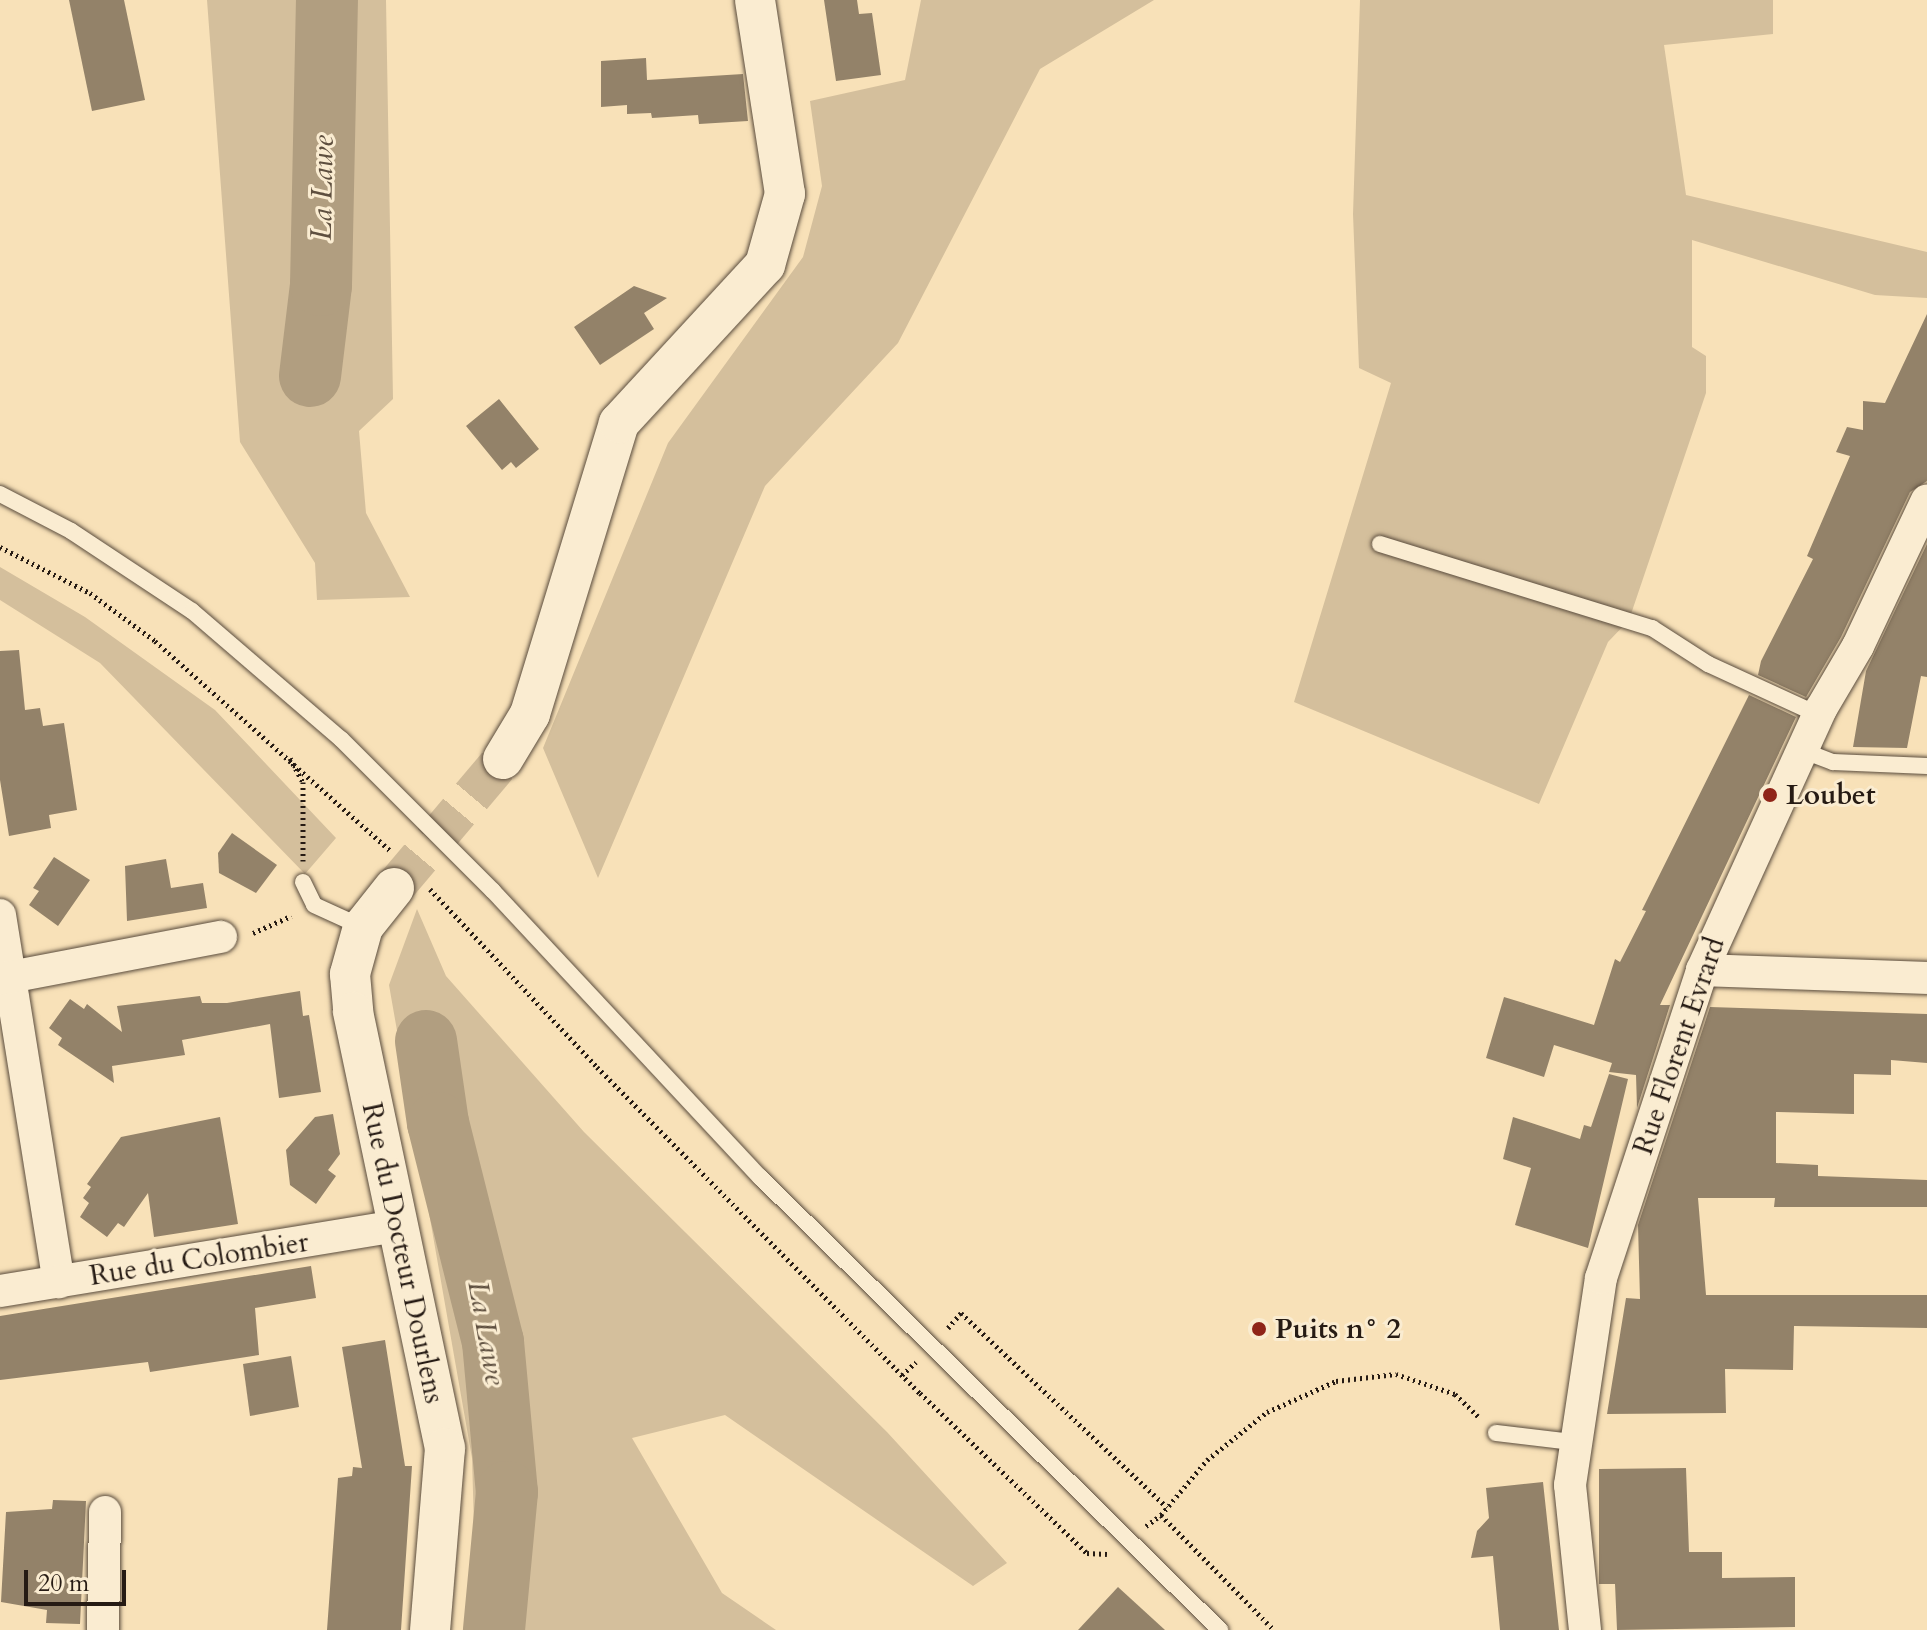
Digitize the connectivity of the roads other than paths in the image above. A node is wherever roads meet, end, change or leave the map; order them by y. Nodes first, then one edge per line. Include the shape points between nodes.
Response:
1 (755, 0) edge
2 (0, 494) edge
3 (1927, 500) edge
4 (1380, 544) dead end
5 (1821, 709) junction
6 (1804, 751) junction
7 (503, 759) tunnel mouth
8 (1927, 766) edge
9 (404, 875) tunnel mouth
10 (303, 882) road end
11 (0, 915) edge
12 (363, 927) junction
13 (221, 937) road end
14 (1702, 970) junction
15 (6, 978) edge
16 (1927, 978) edge
17 (398, 1226) junction
18 (59, 1282) junction
19 (0, 1291) edge
20 (1496, 1433) road end
21 (1572, 1442) junction
22 (105, 1512) dead end
23 (103, 1630) edge
24 (430, 1630) edge
25 (1220, 1630) edge
26 (1585, 1630) edge

1 - 7 street via 785,194 765,265 619,423 530,714
2 - 25 lane via 71,531 192,611 341,739 493,891 739,1156
3 - 5 street, Rue Florent Evrard via 1858,646
4 - 5 lane via 1652,628 1708,664 1806,709
5 - 6 street, Rue Florent Evrard
6 - 8 lane via 1833,762
6 - 14 street, Rue Florent Evrard via 1746,865
9 - 12 street, Rue du Docteur Dourlens
10 - 12 lane via 314,905
11 - 15 street
12 - 17 street, Rue du Docteur Dourlens via 350,974 353,1012
13 - 15 street
14 - 16 street
14 - 21 street, Rue Florent Evrard via 1601,1278
15 - 18 street
17 - 18 street, Rue du Colombier
17 - 24 street, Rue du Docteur Dourlens via 445,1448
18 - 19 street, Rue du Colombier
20 - 21 lane
21 - 26 street, Rue Florent Evrard via 1570,1485
22 - 23 street

